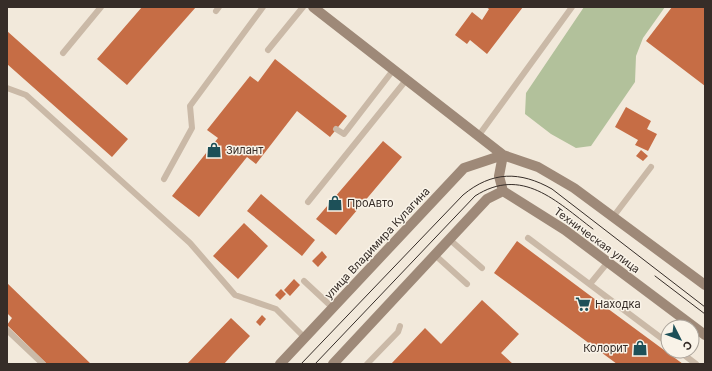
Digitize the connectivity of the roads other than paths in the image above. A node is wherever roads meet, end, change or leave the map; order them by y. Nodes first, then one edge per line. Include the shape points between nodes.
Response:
1 (101, 7) edge
2 (263, 7) edge
3 (303, 7) edge
4 (313, 7) edge
5 (572, 7) edge
6 (268, 50) dead end
7 (63, 53) dead end
8 (394, 69) junction
9 (407, 80) junction
10 (7, 88) edge
11 (336, 129) dead end
12 (478, 135) junction
13 (503, 155) junction
14 (651, 167) dead end
15 (164, 179) dead end
16 (503, 191) junction
17 (308, 202) dead end
18 (613, 217) junction
19 (528, 238) dead end
20 (449, 239) junction
21 (435, 254) junction
22 (608, 262) junction
23 (482, 268) dead end
24 (304, 281) dead end
25 (467, 284) dead end
26 (590, 284) junction
27 (705, 284) edge
28 (333, 308) junction
29 (400, 326) dead end
30 (7, 330) edge
31 (705, 336) edge
32 (660, 337) edge
33 (305, 338) junction
34 (43, 364) edge
35 (280, 364) edge
36 (333, 364) edge
37 (367, 364) edge

1 - 7 lane
2 - 15 lane via 190,106 192,128
3 - 6 lane
4 - 8 main road
5 - 12 lane
8 - 9 main road
8 - 11 lane via 344,134
9 - 12 main road
9 - 17 lane
10 - 33 lane via 26,95 135,193 190,243 235,295 276,310
12 - 13 main road
13 - 16 main road via 499,176
13 - 18 main road via 538,167
13 - 28 main road, улица Владимира Кулагина via 464,168
14 - 18 lane
16 - 20 main road via 487,200
16 - 22 main road, Техническая улица via 565,230
18 - 27 main road
19 - 26 lane
20 - 21 main road
20 - 23 lane
21 - 25 lane
21 - 36 main road
22 - 26 lane
22 - 31 main road, Техническая улица
24 - 28 lane
26 - 32 lane
28 - 33 main road, улица Владимира Кулагина
29 - 37 lane via 398,332
30 - 34 lane
33 - 35 main road, улица Владимира Кулагина

